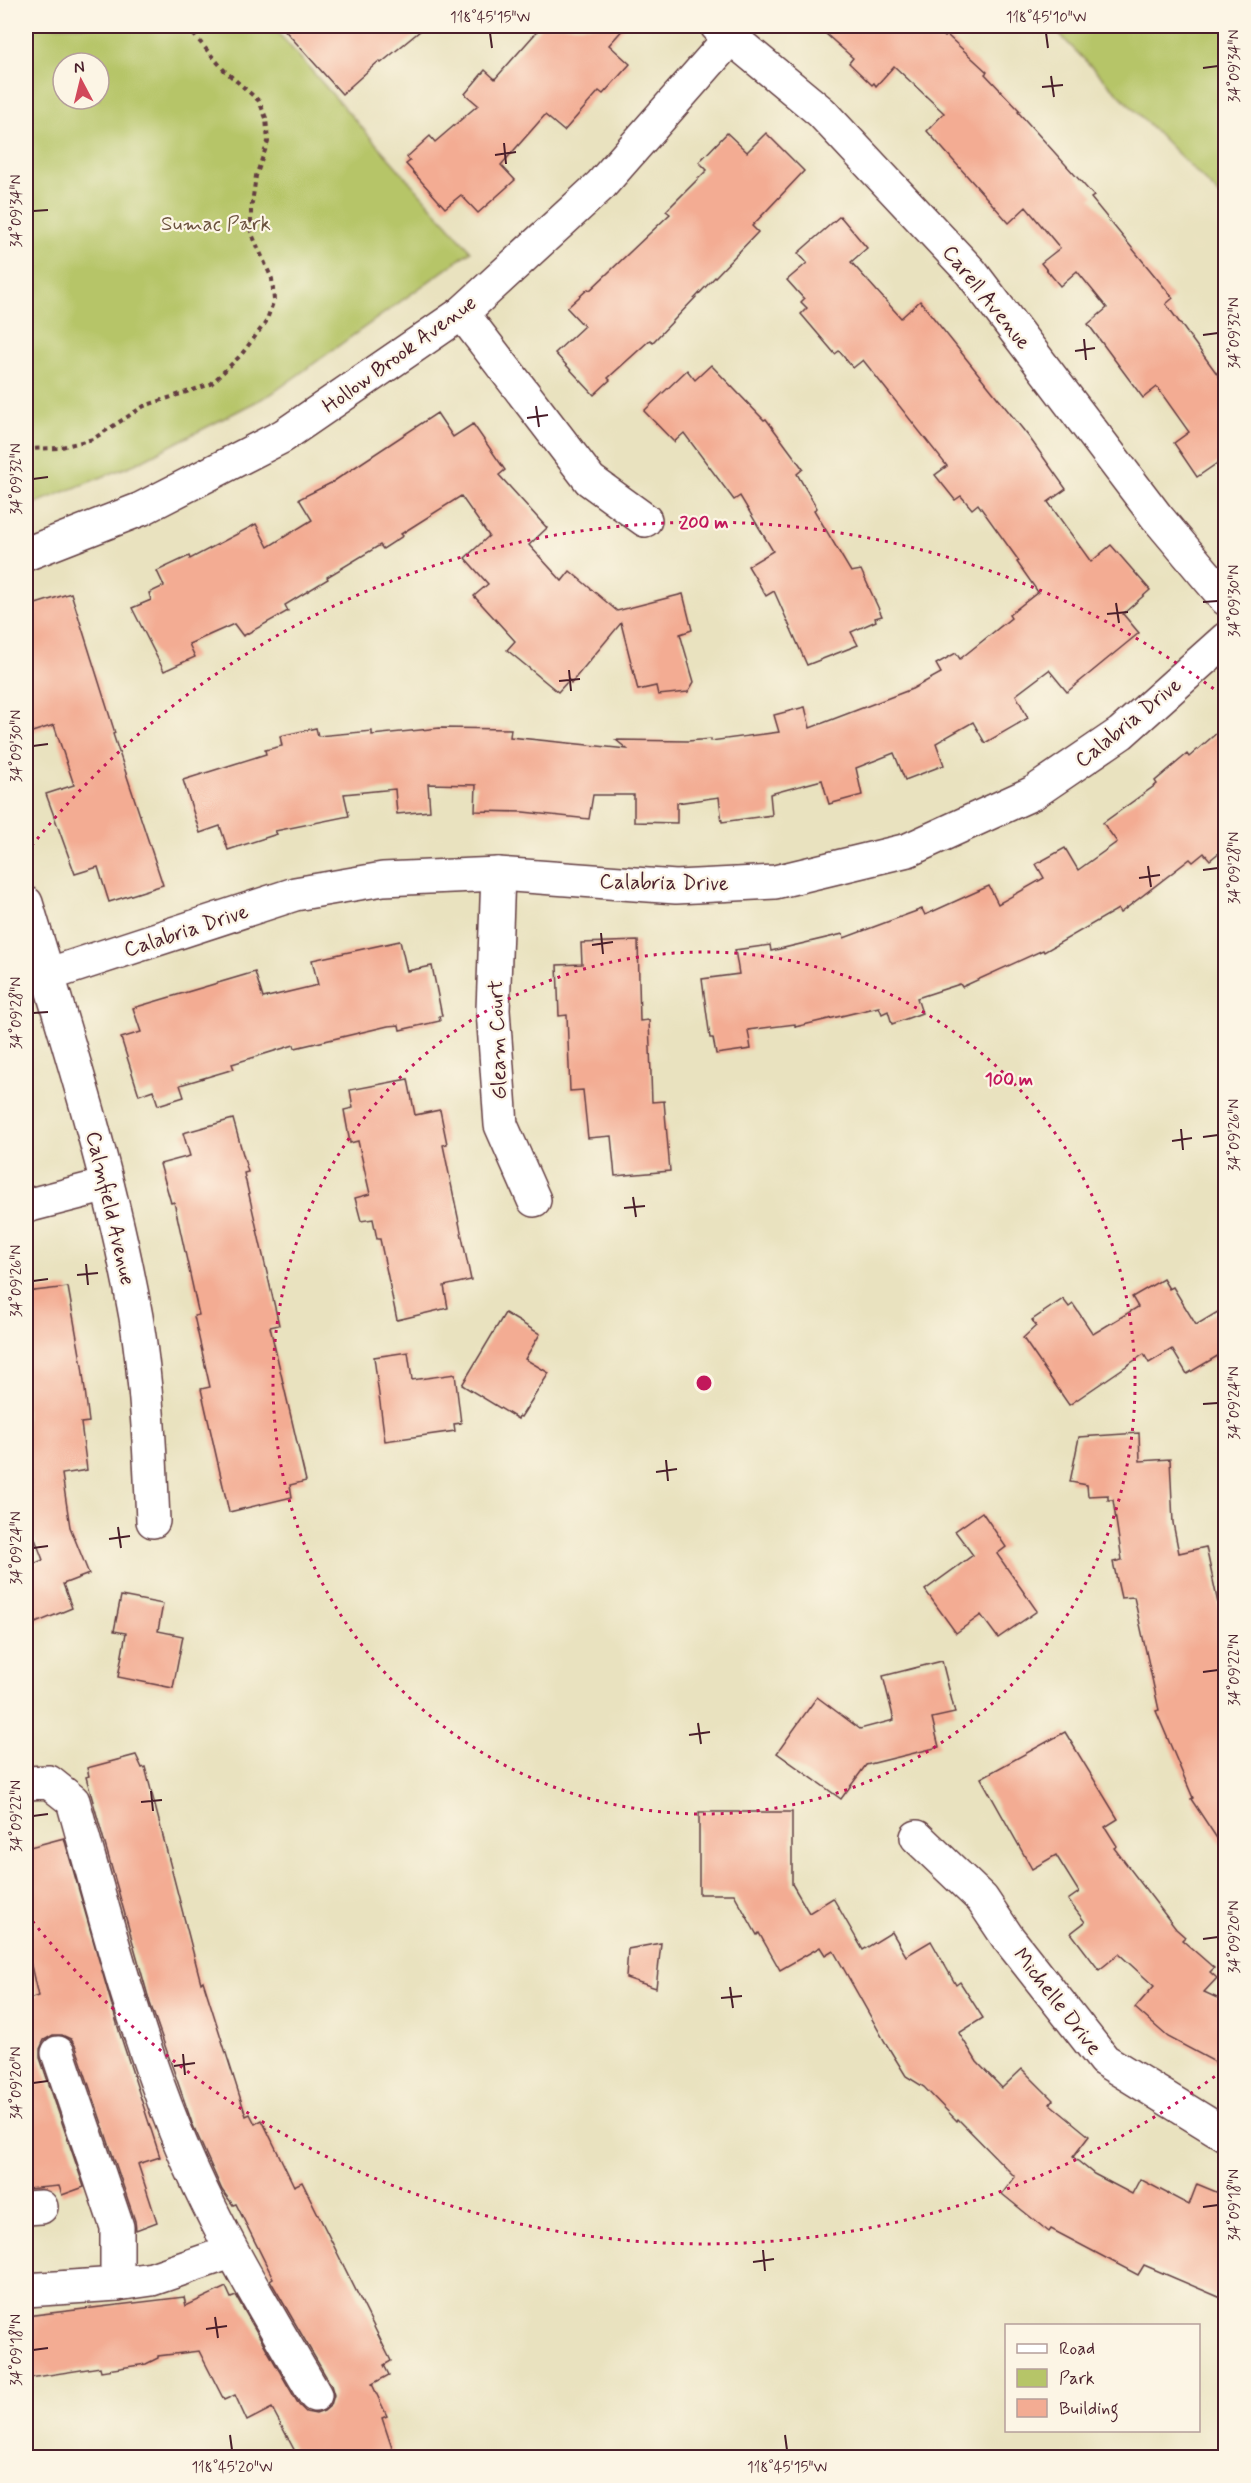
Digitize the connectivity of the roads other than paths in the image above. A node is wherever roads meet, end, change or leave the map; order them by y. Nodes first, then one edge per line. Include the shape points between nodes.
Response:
1 (724, 31) edge
2 (462, 313) junction
3 (645, 520) dead end
4 (26, 554) edge
5 (1226, 599) edge
6 (1226, 639) edge
7 (498, 874) junction
8 (26, 903) edge
9 (48, 975) junction
10 (107, 1185) junction
11 (534, 1200) dead end
12 (26, 1206) edge
13 (153, 1521) dead end
14 (26, 1783) edge
15 (916, 1837) dead end
16 (58, 2053) dead end
17 (1226, 2135) edge
18 (231, 2252) junction
19 (117, 2284) junction
20 (26, 2290) edge
21 (315, 2395) dead end

1 - 2 street, Hollow Brook Avenue via 600,185
1 - 5 street, Carell Avenue via 821,112 971,272 1156,516
2 - 3 street via 590,480
2 - 4 street, Hollow Brook Avenue via 283,436 141,509
6 - 7 street, Calabria Drive via 1121,733 1033,793 908,850 775,882 676,887
7 - 9 street, Calabria Drive via 383,879 296,894
7 - 11 street, Gleam Court via 493,1010 501,1125
8 - 9 street, Calmfield Avenue
9 - 10 street, Calmfield Avenue
10 - 12 street
10 - 13 street, Calmfield Avenue via 136,1319 148,1421
14 - 18 street via 49,1782 73,1801 124,1987 175,2131
15 - 17 street, Michelle Drive via 982,1899 1104,2060
16 - 19 street via 117,2227
18 - 19 street via 152,2279
18 - 21 street
19 - 20 street

